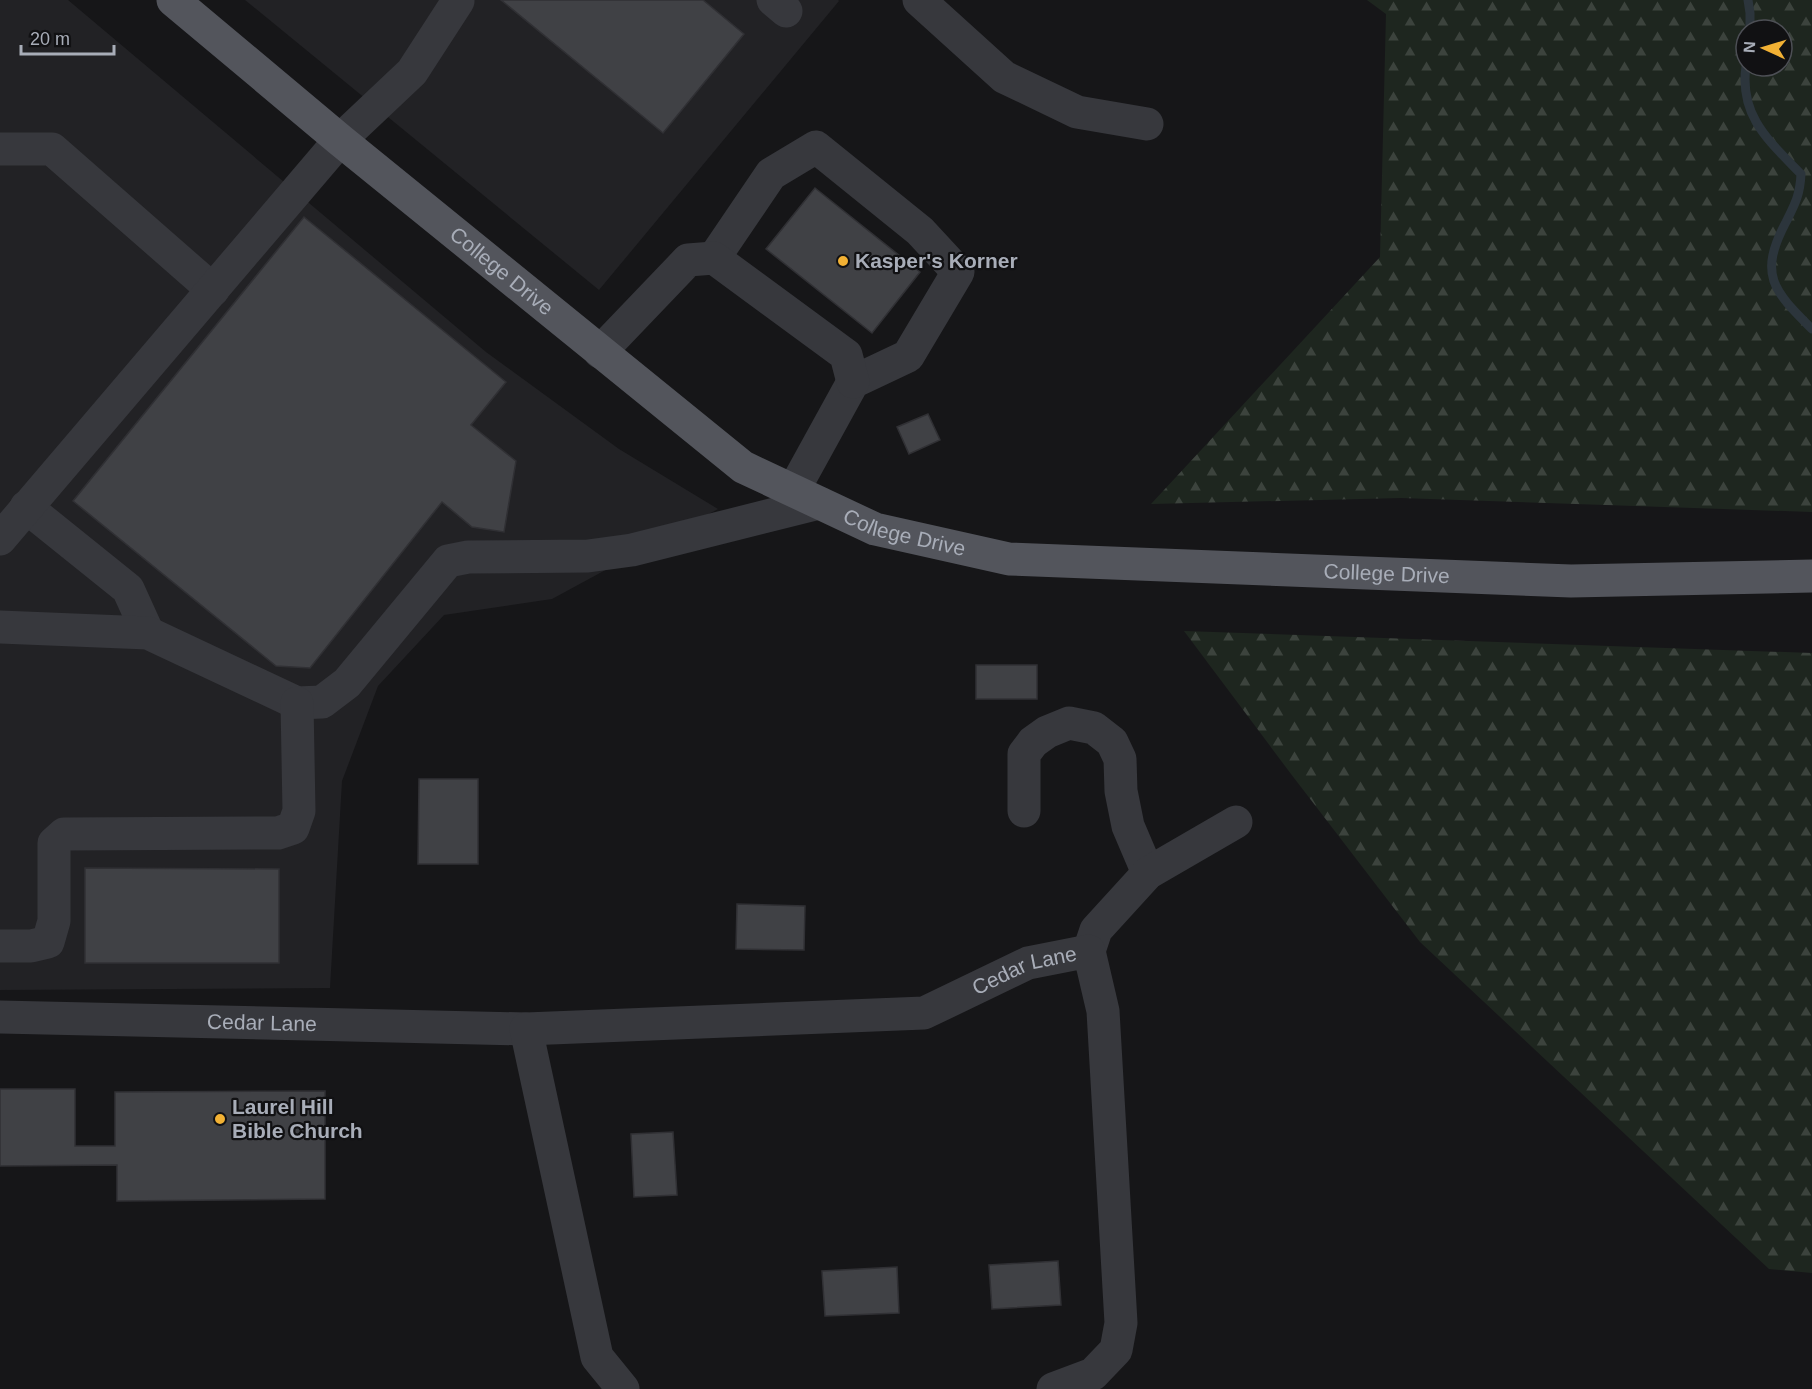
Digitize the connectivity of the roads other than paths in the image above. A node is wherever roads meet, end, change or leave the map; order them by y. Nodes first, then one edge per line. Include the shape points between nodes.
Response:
1 (173, 0) edge
2 (919, 0) edge
3 (458, 1) edge
4 (1147, 124) dead end
5 (340, 140) junction
6 (0, 149) edge
7 (701, 259) junction
8 (213, 290) junction
9 (600, 351) junction
10 (853, 382) junction
11 (806, 497) junction
12 (26, 507) junction
13 (0, 539) edge
14 (1812, 576) edge
15 (0, 627) edge
16 (148, 633) junction
17 (297, 703) junction
18 (1024, 811) dead end
19 (1236, 822) dead end
20 (1148, 873) junction
21 (0, 946) edge
22 (1089, 951) junction
23 (0, 1017) edge
24 (526, 1029) junction
25 (623, 1389) edge
26 (1053, 1389) edge

1 - 5 main road, College Drive
2 - 4 street via 1004,77 1077,112
3 - 5 street via 412,72
5 - 8 street
5 - 9 main road, College Drive
6 - 8 street via 52,149
7 - 9 street
7 - 10 street via 846,355
7 - 10 street via 771,174 816,147 921,231 957,272 908,356
8 - 12 street
9 - 11 main road, College Drive via 743,468
10 - 11 street
11 - 14 main road, College Drive via 875,529 1009,559 1571,580
11 - 17 street via 632,550 588,556 468,557 448,561 347,683 322,702
12 - 13 street
12 - 16 street via 128,589
15 - 16 street
16 - 17 street
17 - 21 street via 298,811 293,828 278,833 64,834 54,843 54,921 48,942
18 - 20 street via 1024,754 1032,742 1069,723 1094,728 1112,742 1119,759 1128,826
19 - 20 street
20 - 22 street via 1096,930
22 - 24 street, Cedar Lane via 1028,963 924,1013
22 - 26 street, Cedar Lane via 1103,1011 1120,1323 1116,1350 1093,1374
23 - 24 street, Cedar Lane
24 - 25 street via 597,1357

